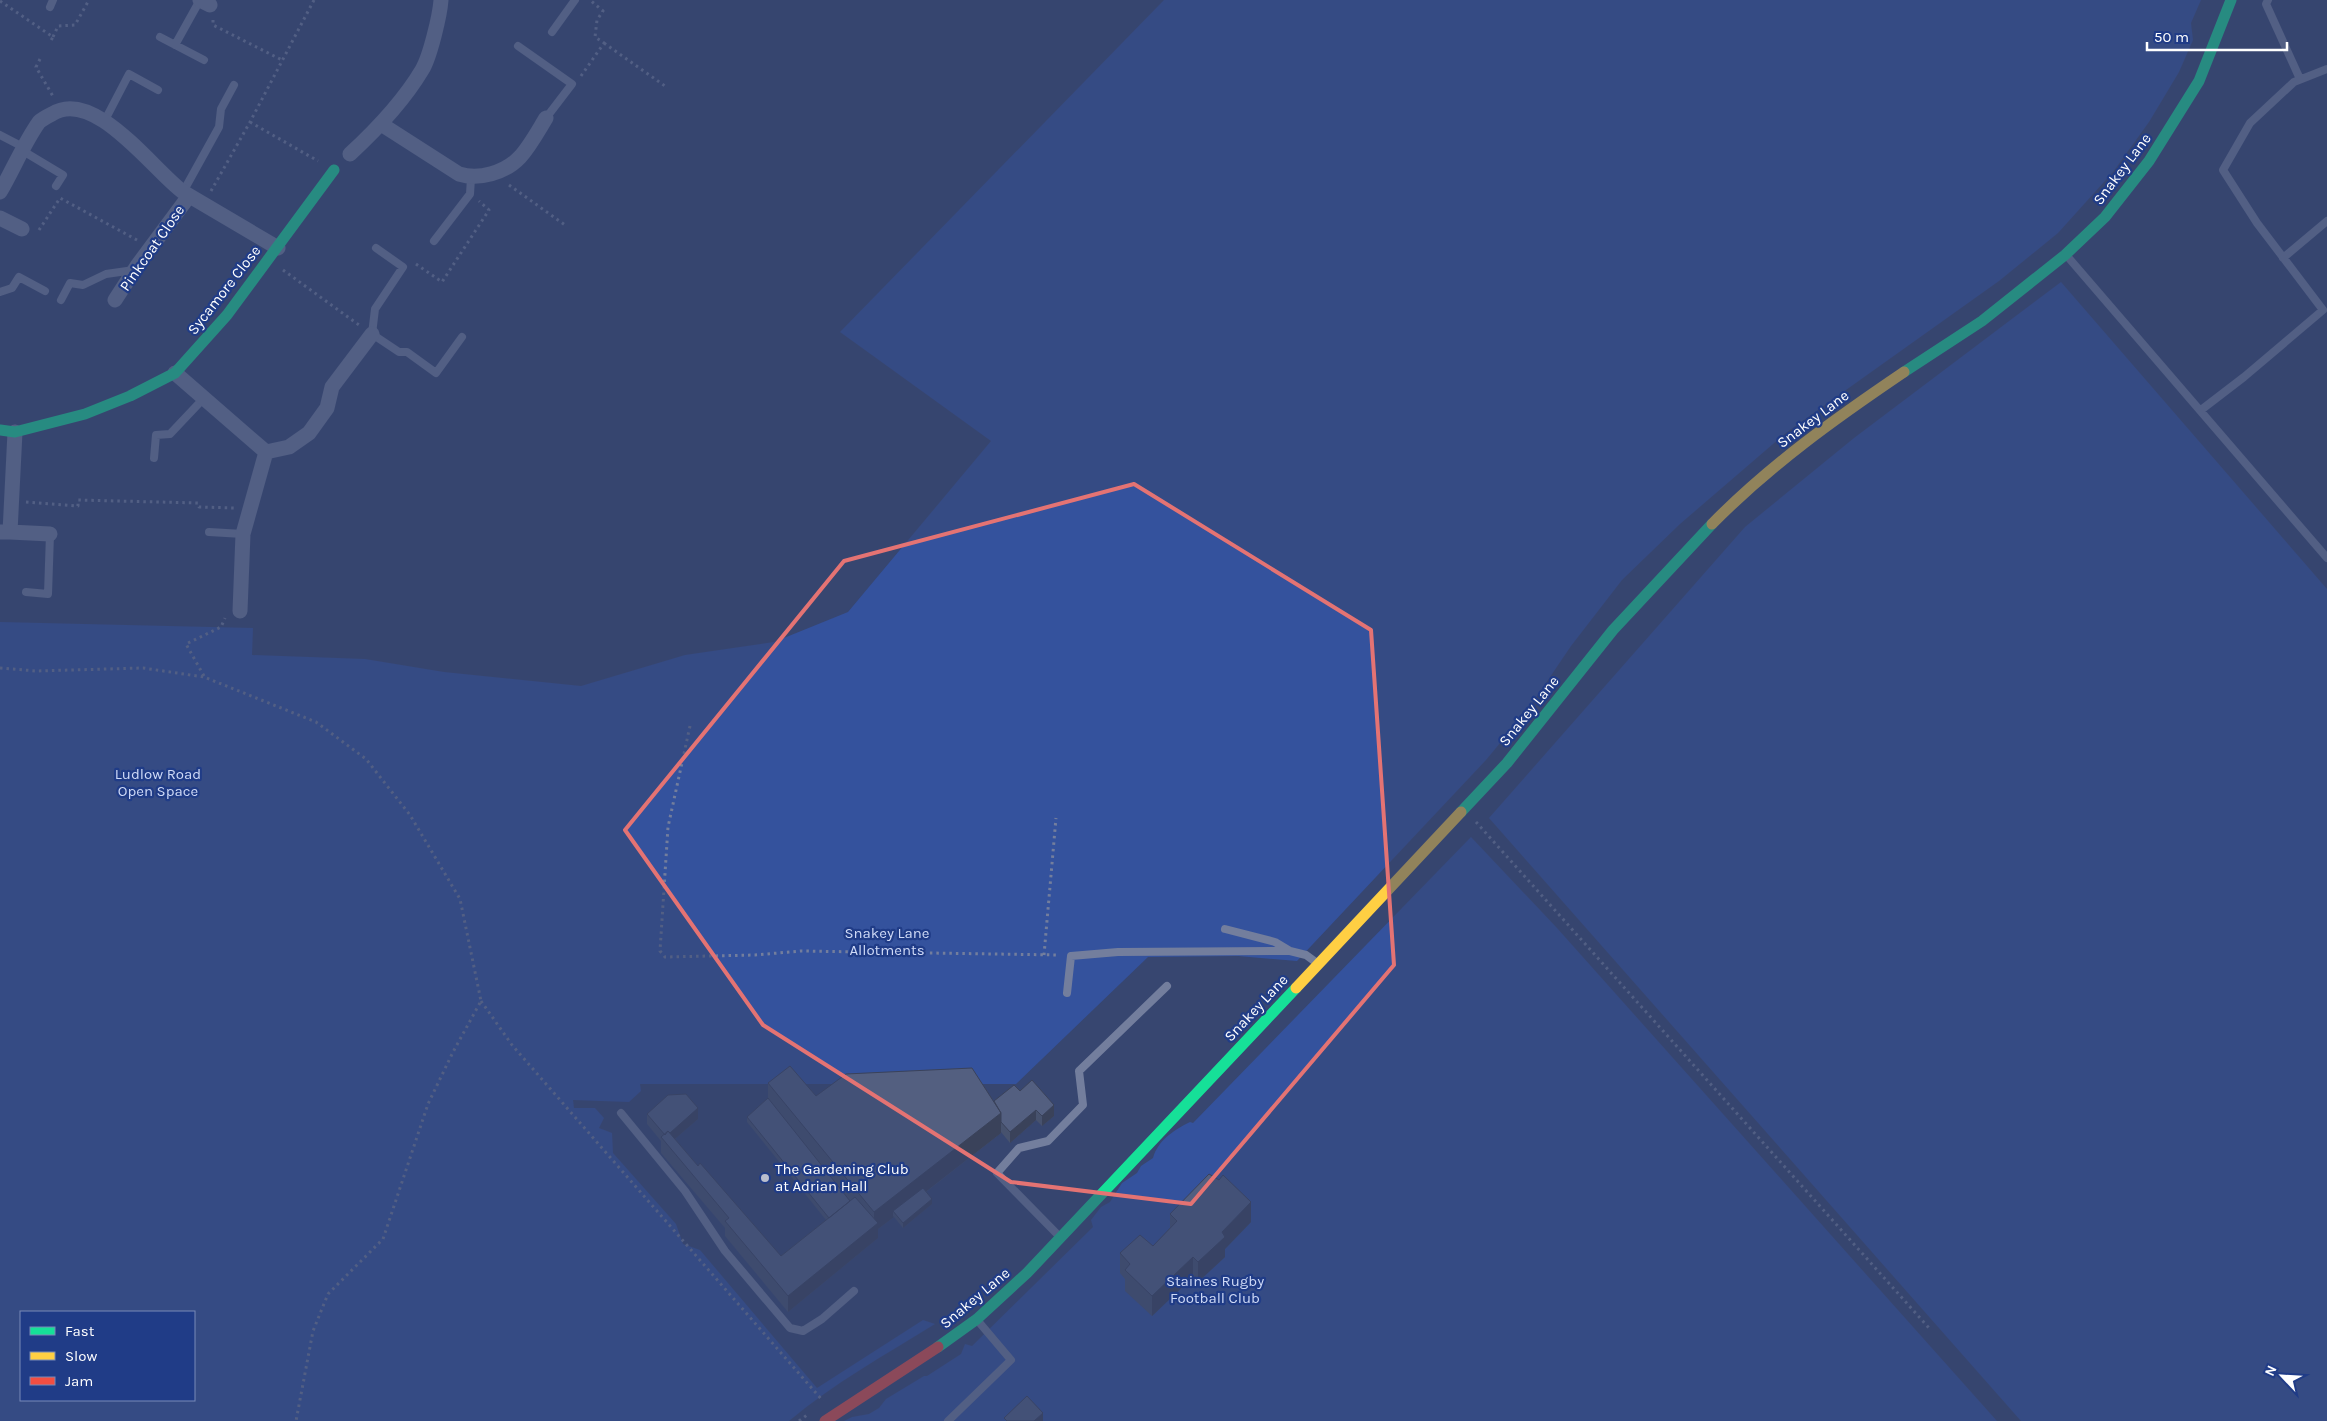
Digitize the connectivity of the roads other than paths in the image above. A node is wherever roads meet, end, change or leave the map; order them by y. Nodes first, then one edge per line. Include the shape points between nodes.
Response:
1 (441, 0) edge
2 (575, 0) edge
3 (2268, 0) edge
4 (203, 2) edge
5 (2228, 2) edge
6 (552, 32) dead end
7 (160, 38) dead end
8 (175, 46) junction
9 (518, 46) dead end
10 (204, 60) dead end
11 (2327, 69) edge
12 (2300, 79) junction
13 (234, 85) dead end
14 (158, 90) dead end
15 (546, 118) joint
16 (104, 122) junction
17 (381, 124) junction
18 (0, 135) edge
19 (24, 150) junction
20 (350, 154) dead end
21 (334, 170) road end
22 (471, 178) junction
23 (56, 186) dead end
24 (0, 192) edge
25 (186, 194) junction
26 (0, 218) edge
27 (2327, 222) edge
28 (22, 229) road end
29 (434, 241) dead end
30 (376, 248) dead end
31 (272, 253) junction
32 (2065, 255) junction
33 (2283, 258) junction
34 (134, 270) junction
35 (45, 291) dead end
36 (0, 292) edge
37 (61, 300) dead end
38 (115, 300) dead end
39 (2325, 313) edge
40 (372, 334) junction
41 (462, 337) dead end
42 (175, 373) junction
43 (204, 398) junction
44 (2201, 410) junction
45 (0, 430) edge
46 (15, 432) junction
47 (266, 452) junction
48 (154, 458) dead end
49 (5, 532) edge
50 (209, 532) dead end
51 (50, 534) joint
52 (242, 534) junction
53 (2327, 558) edge
54 (26, 592) dead end
55 (234, 610) road end
56 (1225, 928) dead end
57 (1290, 951) junction
58 (1318, 964) junction
59 (1167, 986) dead end
60 (1067, 992) dead end
61 (621, 1113) dead end
62 (1060, 1238) junction
63 (854, 1291) dead end
64 (977, 1319) junction
65 (825, 1421) edge
66 (948, 1421) edge

1 - 17 street via 423,68
2 - 6 lane
3 - 12 lane via 2266,4
4 - 8 lane
5 - 32 street, Snakey Lane via 2200,82 2149,161 2105,218
7 - 8 lane
8 - 10 lane
9 - 15 lane via 572,84
11 - 12 lane
12 - 33 lane via 2250,122 2223,170
13 - 25 lane
14 - 16 lane via 129,74
15 - 22 street via 519,158 497,172
16 - 19 street via 85,110 60,108 40,121
16 - 25 street via 118,130 170,183
17 - 20 street
17 - 22 street via 459,174
18 - 19 lane
19 - 23 lane via 63,175
19 - 24 street
21 - 31 street, Sycamore Close
22 - 29 lane via 470,194
25 - 31 street
25 - 34 street, Pinkcoat Close
26 - 28 street
27 - 33 lane
30 - 40 lane via 403,268 375,309
31 - 42 street, Sycamore Close via 227,315
32 - 44 lane
32 - 58 street, Snakey Lane via 1982,321 1834,420 1743,494 1613,630 1507,763
33 - 39 lane
34 - 37 lane via 106,274 83,285 70,283
34 - 38 street, Pinkcoat Close
35 - 36 lane via 19,277 12,288
39 - 44 lane
40 - 41 lane via 399,352 407,352 436,373
40 - 47 street via 332,387 327,408 309,433 288,447
42 - 43 street
42 - 46 street, Sycamore Close via 84,414
43 - 47 street
43 - 48 lane via 170,434 156,435
44 - 53 lane
45 - 46 street, Sycamore Close
46 - 49 street via 12,501
47 - 52 street
49 - 51 street
50 - 52 lane
51 - 54 lane via 48,594
52 - 55 street
56 - 57 lane via 1275,942
57 - 58 lane via 1306,955
57 - 60 lane via 1118,952 1071,956
58 - 62 street, Snakey Lane
59 - 62 lane via 1079,1071 1083,1105 1048,1141 1019,1148 997,1173
61 - 63 lane via 685,1191 724,1251 790,1328 803,1331
62 - 64 street, Snakey Lane
64 - 65 street, Snakey Lane
64 - 66 lane via 1011,1360

